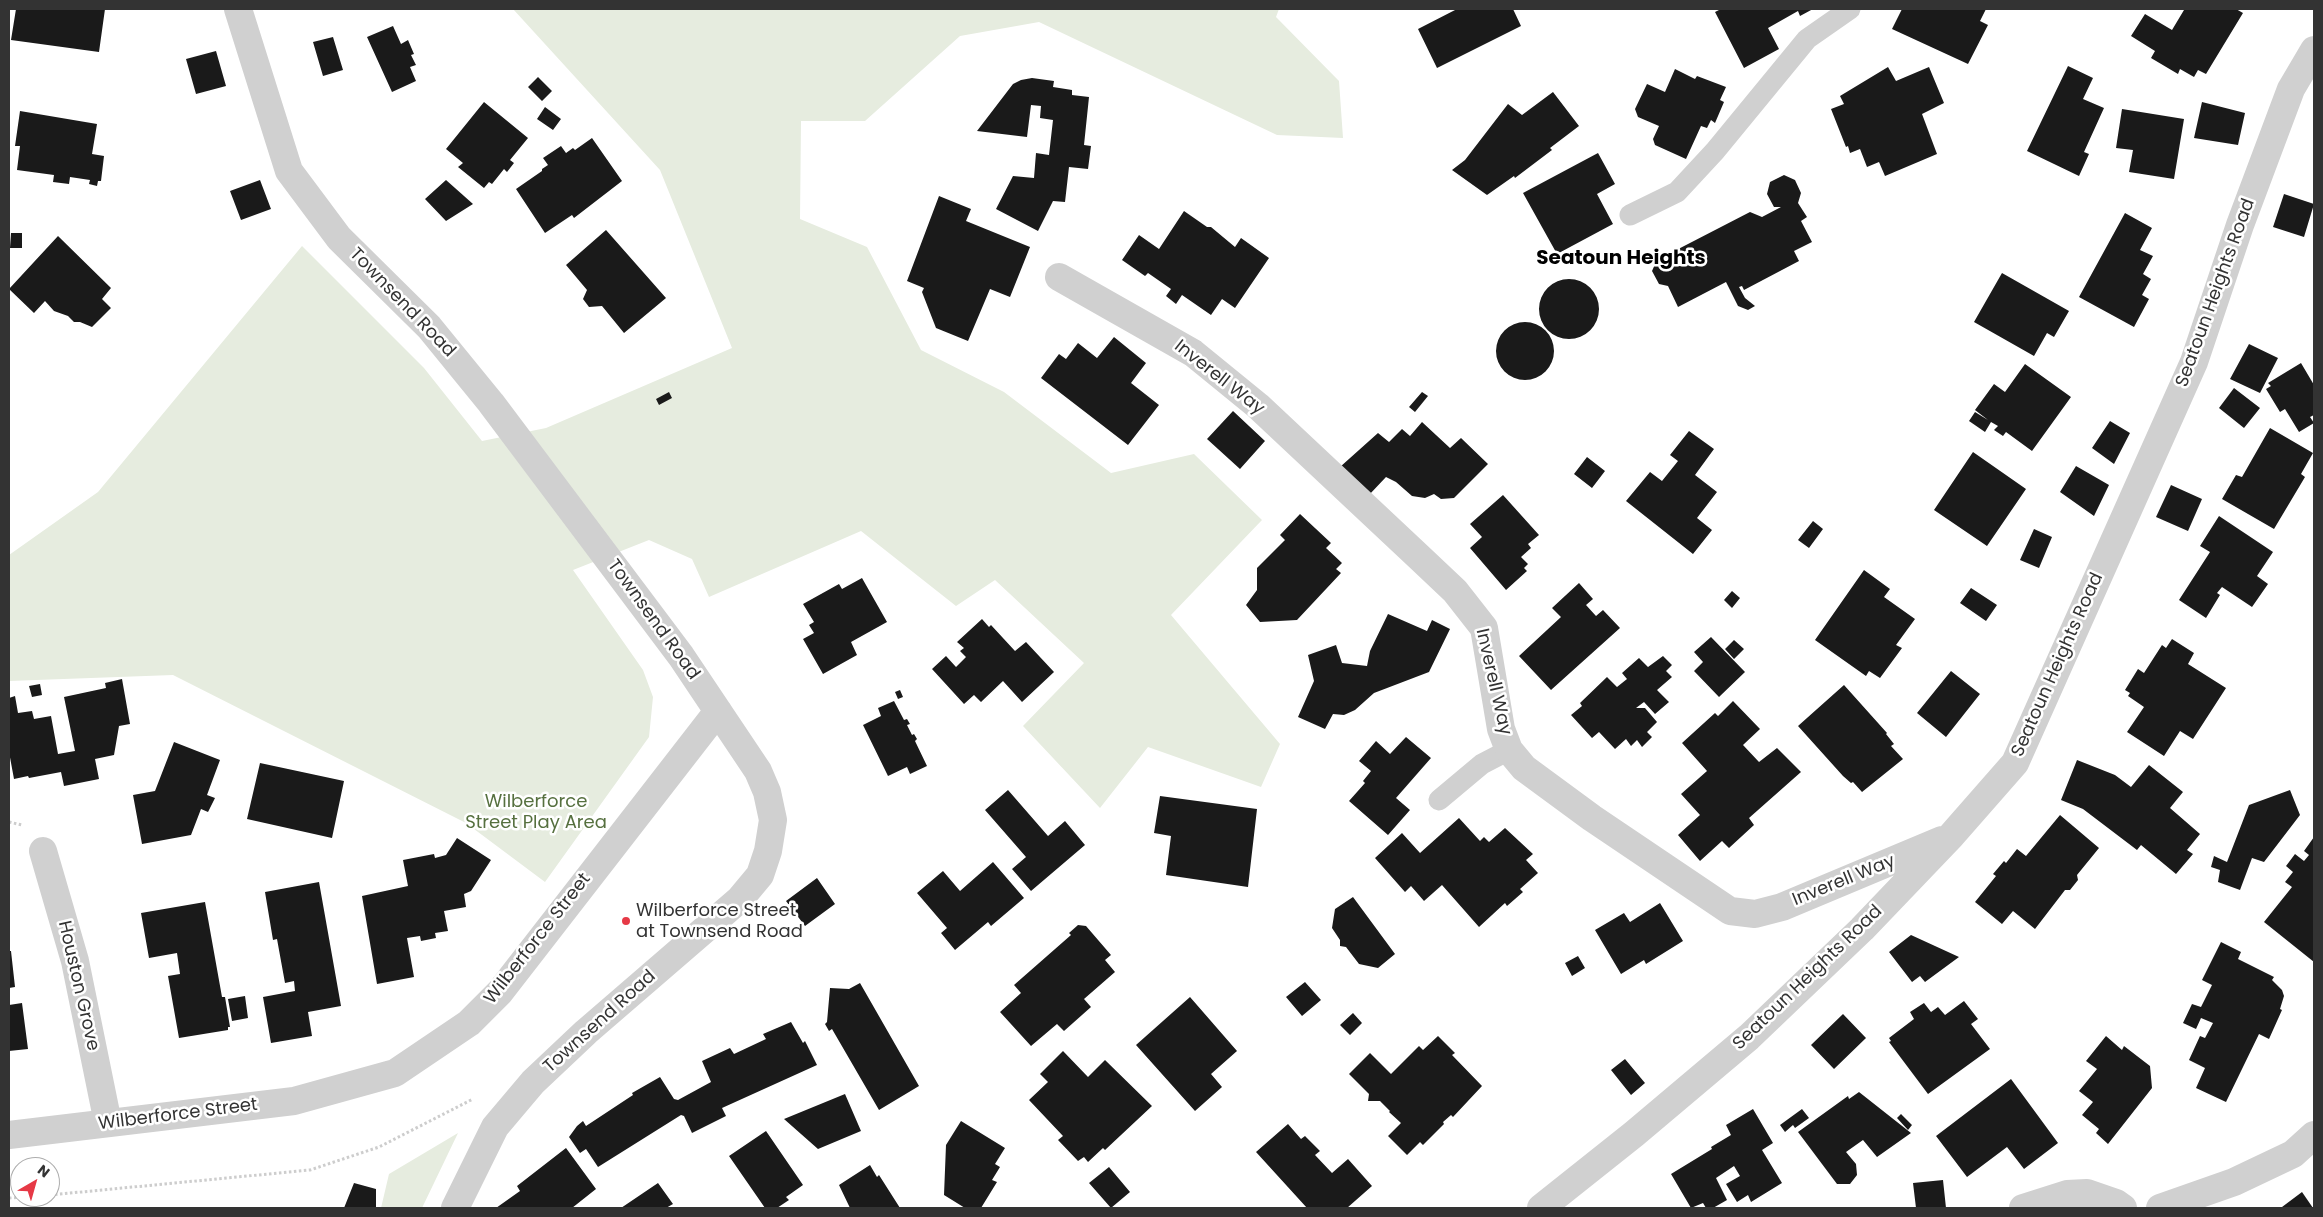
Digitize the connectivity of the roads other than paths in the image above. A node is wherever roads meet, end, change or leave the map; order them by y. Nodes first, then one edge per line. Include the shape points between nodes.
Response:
1 (238, 9) edge
2 (1850, 9) edge
3 (2314, 50) edge
4 (1630, 215) dead end
5 (1058, 277) dead end
6 (718, 711) junction
7 (1509, 750) junction
8 (1439, 800) dead end
9 (1951, 836) junction
10 (43, 851) dead end
11 (108, 1123) junction
12 (9, 1135) edge
13 (2314, 1135) edge
14 (455, 1208) edge
15 (1541, 1208) edge
16 (2023, 1208) edge
17 (2123, 1208) edge
18 (2160, 1208) edge

1 - 6 street, Townsend Road via 289,171 339,238 429,327 491,403 681,656
2 - 4 lane via 1807,39 1677,192
3 - 9 street, Seatoun Heights Road via 2291,89 2194,362 2015,763
5 - 7 street, Inverell Way via 1193,353 1258,406 1455,591 1484,628 1501,729
6 - 11 street, Wilberforce Street via 500,992 469,1023 404,1067 395,1073 294,1101
6 - 14 street, Townsend Road via 758,771 767,792 774,820 760,874 740,898 586,1032 534,1082 495,1127
7 - 8 lane via 1482,764
7 - 9 street, Inverell Way via 1524,768 1592,818 1730,911 1755,914 1782,906
9 - 15 street, Seatoun Heights Road via 1862,929 1749,1037
10 - 11 street, Houston Grove via 76,960
11 - 12 street, Wilberforce Street
13 - 18 street via 2293,1154 2242,1178
16 - 17 street via 2067,1194 2087,1193

